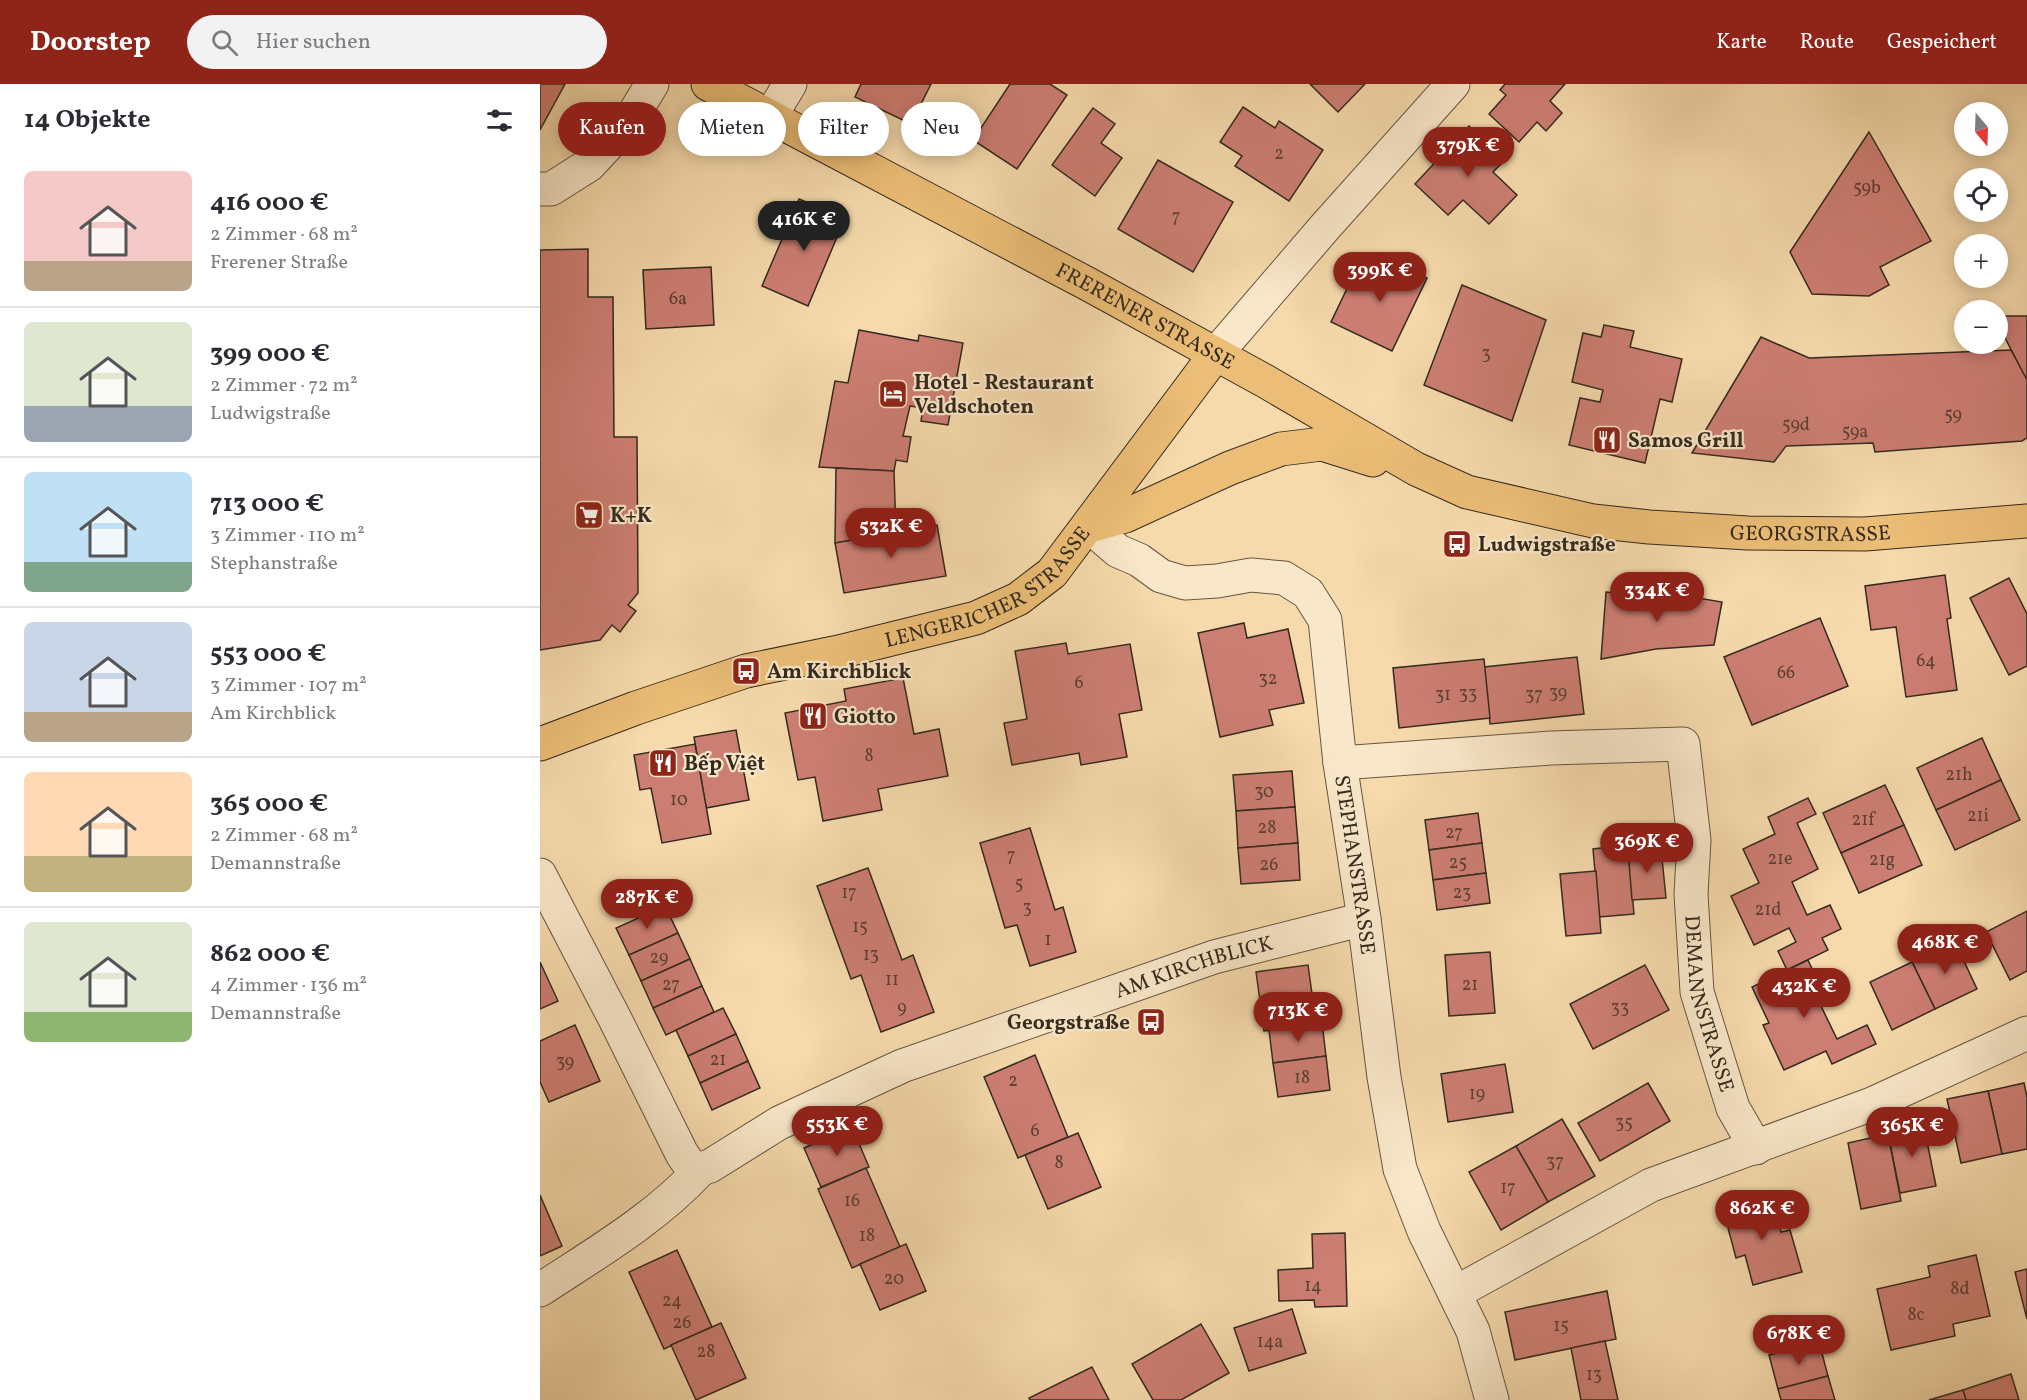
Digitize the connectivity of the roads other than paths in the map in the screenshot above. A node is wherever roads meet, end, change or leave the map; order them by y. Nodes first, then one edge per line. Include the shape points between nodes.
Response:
1 (652, 84) edge
2 (708, 84) edge
3 (790, 84) edge
4 (1453, 84) edge
5 (742, 102) edge
6 (779, 102) edge
7 (786, 125) edge
8 (540, 189) edge
9 (1215, 355) junction
10 (1416, 469) junction
11 (2027, 520) edge
12 (1593, 521) joint
13 (1089, 526) junction
14 (540, 744) edge
15 (1340, 763) junction
16 (540, 875) edge
17 (1364, 919) junction
18 (2027, 1033) edge
19 (1756, 1148) junction
20 (701, 1169) junction
21 (540, 1290) edge
22 (1455, 1293) junction
23 (1492, 1400) edge

1 - 8 street via 629,122 589,165 551,189
2 - 5 main road, FRERENER STRASSE
3 - 6 street
4 - 9 street
7 - 9 main road, FRERENER STRASSE
9 - 10 main road, FRERENER STRASSE
9 - 13 main road, LENGERICHER STRASSE
10 - 12 main road, FRERENER STRASSE via 1467,492
10 - 13 main road via 1322,444 1281,449 1125,516
11 - 12 main road, GEORGSTRASSE via 1865,534 1748,533
13 - 14 main road, LENGERICHER STRASSE via 1052,573 1018,599 976,618 746,671
13 - 15 street, STEPHANSTRASSE via 1118,551 1161,576 1185,583 1251,575 1284,578 1308,593 1325,620
15 - 17 street, STEPHANSTRASSE
15 - 19 street, DEMANNSTRASSE via 1551,748 1683,744 1694,840 1691,894 1697,992 1732,1108
16 - 20 street via 682,1154 691,1167
17 - 20 street, AM KIRCHBLICK via 1214,957 902,1066 780,1123
17 - 22 street, STEPHANSTRASSE via 1400,1169 1424,1231
18 - 19 street via 1872,1104
19 - 22 street via 1651,1185
20 - 21 street, AM KIRCHBLICK via 680,1192 633,1229
22 - 23 street, STEPHANSTRASSE via 1473,1331

